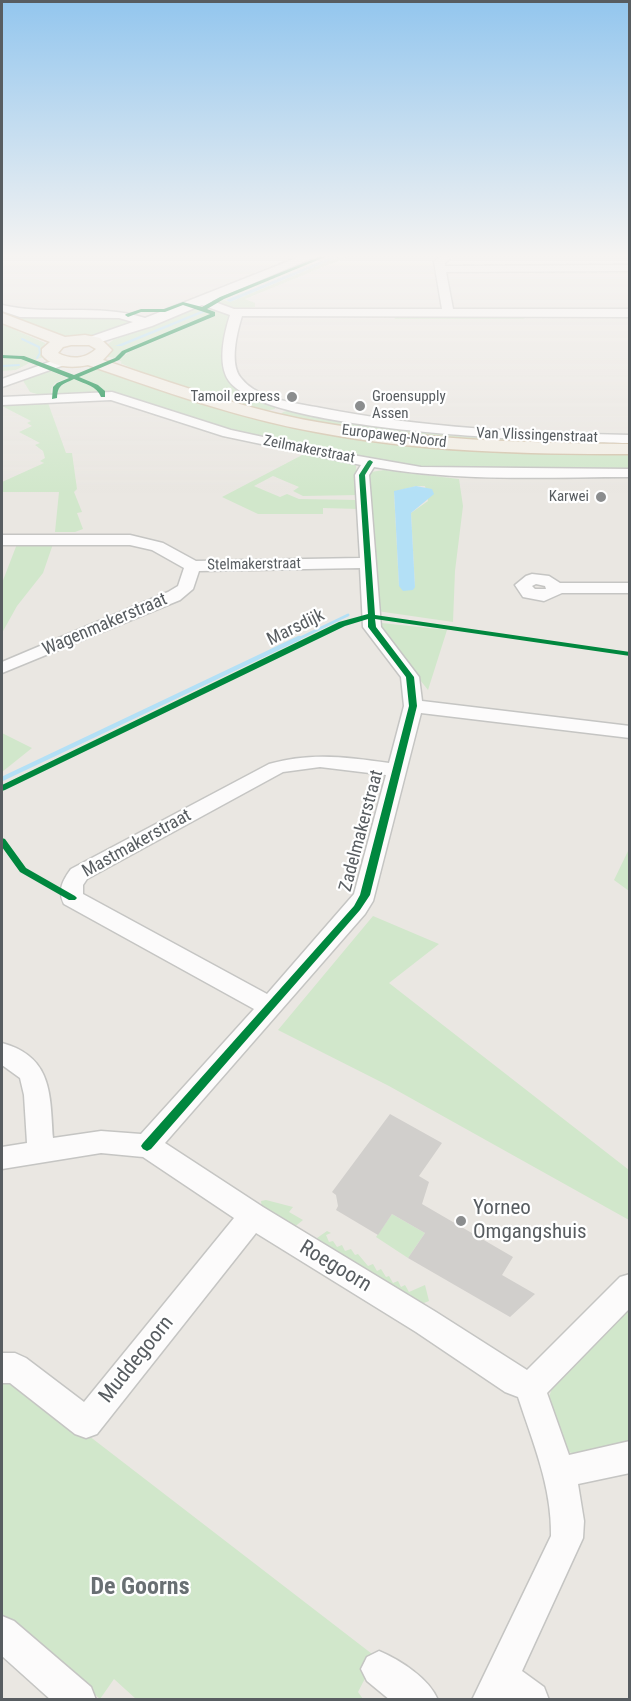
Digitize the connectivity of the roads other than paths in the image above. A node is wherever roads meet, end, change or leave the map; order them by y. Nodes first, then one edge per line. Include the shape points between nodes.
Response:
1 (28, 334) edge
2 (125, 334) edge
3 (233, 334) edge
4 (95, 350) junction
5 (58, 351) junction
6 (4, 379) edge
7 (24, 399) junction
8 (2, 401) edge
9 (289, 405) junction
10 (257, 415) junction
11 (630, 439) edge
12 (630, 449) edge
13 (370, 462) junction
14 (630, 473) edge
15 (2, 540) edge
16 (367, 563) junction
17 (193, 566) junction
18 (556, 588) dead end
19 (630, 588) edge
20 (2, 668) edge
21 (412, 706) junction
22 (630, 732) edge
23 (395, 770) junction
24 (269, 1006) junction
25 (2, 1053) edge
26 (147, 1146) junction
27 (41, 1151) junction
28 (2, 1158) edge
29 (253, 1216) junction
30 (630, 1287) edge
31 (2, 1368) edge
32 (530, 1387) junction
33 (630, 1457) edge
34 (557, 1473) junction
35 (2, 1633) edge
36 (379, 1668) dead end
37 (496, 1688) edge
38 (78, 1700) edge
39 (420, 1700) edge
40 (531, 1700) edge

1 - 5 main road
2 - 4 street
3 - 9 street, Van Vlissingenstraat via 229,364 233,376 255,394
4 - 5 main road
4 - 10 main road, Europaweg-Noord via 163,386
5 - 6 street
6 - 7 street via 19,385
7 - 8 street
7 - 13 street, Zeilmakerstraat via 112,396 228,434
9 - 10 main road
9 - 11 street, Van Vlissingenstraat via 466,434
10 - 12 main road, Europaweg-Noord via 369,436 434,443
13 - 14 street, Zeilmakerstraat via 456,473
13 - 16 street, Zadelmakerstraat via 362,475
15 - 17 street, Stelmakerstraat via 130,540 157,546
16 - 17 street, Stelmakerstraat
16 - 21 street, Zadelmakerstraat via 372,627 410,677
17 - 20 street, Wagenmakerstraat via 185,589 174,596
18 - 19 street
21 - 22 street
21 - 23 street, Zadelmakerstraat
23 - 24 street, Zadelmakerstraat via 365,896
23 - 24 street, Mastmakerstraat via 311,760 276,768 79,874 72,884 72,898
24 - 26 street, Zadelmakerstraat
25 - 27 street via 31,1072 38,1095
26 - 27 street, Roegoorn via 101,1142
26 - 29 street, Roegoorn
27 - 28 street, Roegoorn
29 - 31 street, Muddegoorn via 86,1423 15,1368
29 - 32 street, Roegoorn via 516,1382
30 - 32 street
32 - 34 street
33 - 34 street
34 - 37 street via 567,1510 567,1538
35 - 38 street
36 - 39 street
37 - 40 street

